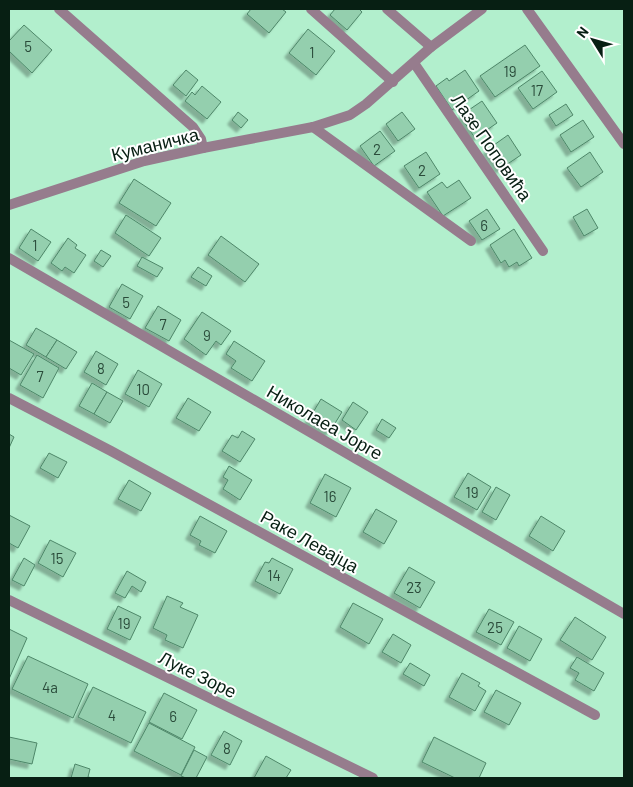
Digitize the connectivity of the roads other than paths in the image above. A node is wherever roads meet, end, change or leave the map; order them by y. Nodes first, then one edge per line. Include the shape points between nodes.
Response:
1 (59, 9) edge
2 (312, 9) edge
3 (386, 9) edge
4 (482, 9) edge
5 (527, 9) edge
6 (431, 47) junction
7 (414, 62) junction
8 (393, 82) junction
9 (313, 127) junction
10 (624, 144) edge
11 (203, 148) junction
12 (9, 206) edge
13 (471, 242) dead end
14 (543, 251) dead end
15 (9, 258) edge
16 (9, 398) edge
17 (9, 600) edge
18 (624, 614) edge
19 (595, 715) dead end
20 (373, 778) edge

1 - 11 street via 193,127
2 - 8 street
3 - 6 street
4 - 6 street, Куманичка
5 - 10 street
6 - 7 street, Куманичка
7 - 8 street, Куманичка
7 - 14 street, Лазе Поповића
8 - 9 street, Куманичка via 350,115
9 - 11 street, Куманичка
9 - 13 street
11 - 12 street, Куманичка via 144,161
15 - 18 street, Николаеа Јорге
16 - 19 street, Раке Левајца via 111,450
17 - 20 street, Луке Зоре

